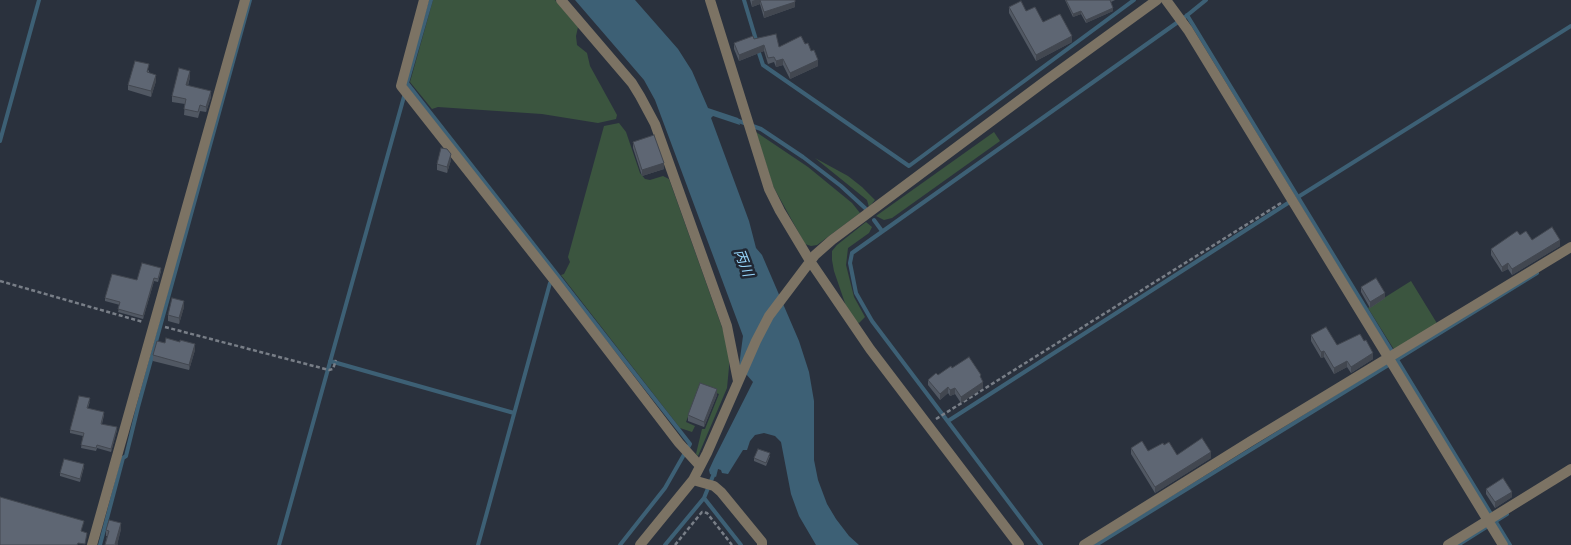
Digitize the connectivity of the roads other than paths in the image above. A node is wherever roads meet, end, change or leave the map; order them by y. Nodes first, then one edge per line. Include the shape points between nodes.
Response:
1 (245, 0) edge
2 (424, 0) edge
3 (561, 0) edge
4 (710, 0) edge
5 (1158, 0) edge
6 (1166, 0) edge
7 (1571, 247) edge
8 (807, 264) junction
9 (1393, 358) junction
10 (740, 377) junction
11 (700, 466) junction
12 (1571, 469) edge
13 (692, 480) junction
14 (1491, 520) junction
15 (92, 545) edge
16 (640, 545) edge
17 (762, 545) edge
18 (1019, 545) edge
19 (1084, 545) edge
20 (1448, 545) edge
21 (1503, 545) edge

1 - 15 street via 158,325
2 - 11 street via 401,86
3 - 10 street via 632,83 655,124 729,332
4 - 8 street via 769,189
5 - 8 street via 832,240
6 - 9 street via 1188,30
7 - 9 street
8 - 10 street via 769,316
8 - 18 street
9 - 14 street
9 - 19 street via 1259,436
10 - 11 street
11 - 13 street
12 - 14 street
13 - 16 street
13 - 17 street via 721,492
14 - 20 street
14 - 21 street

